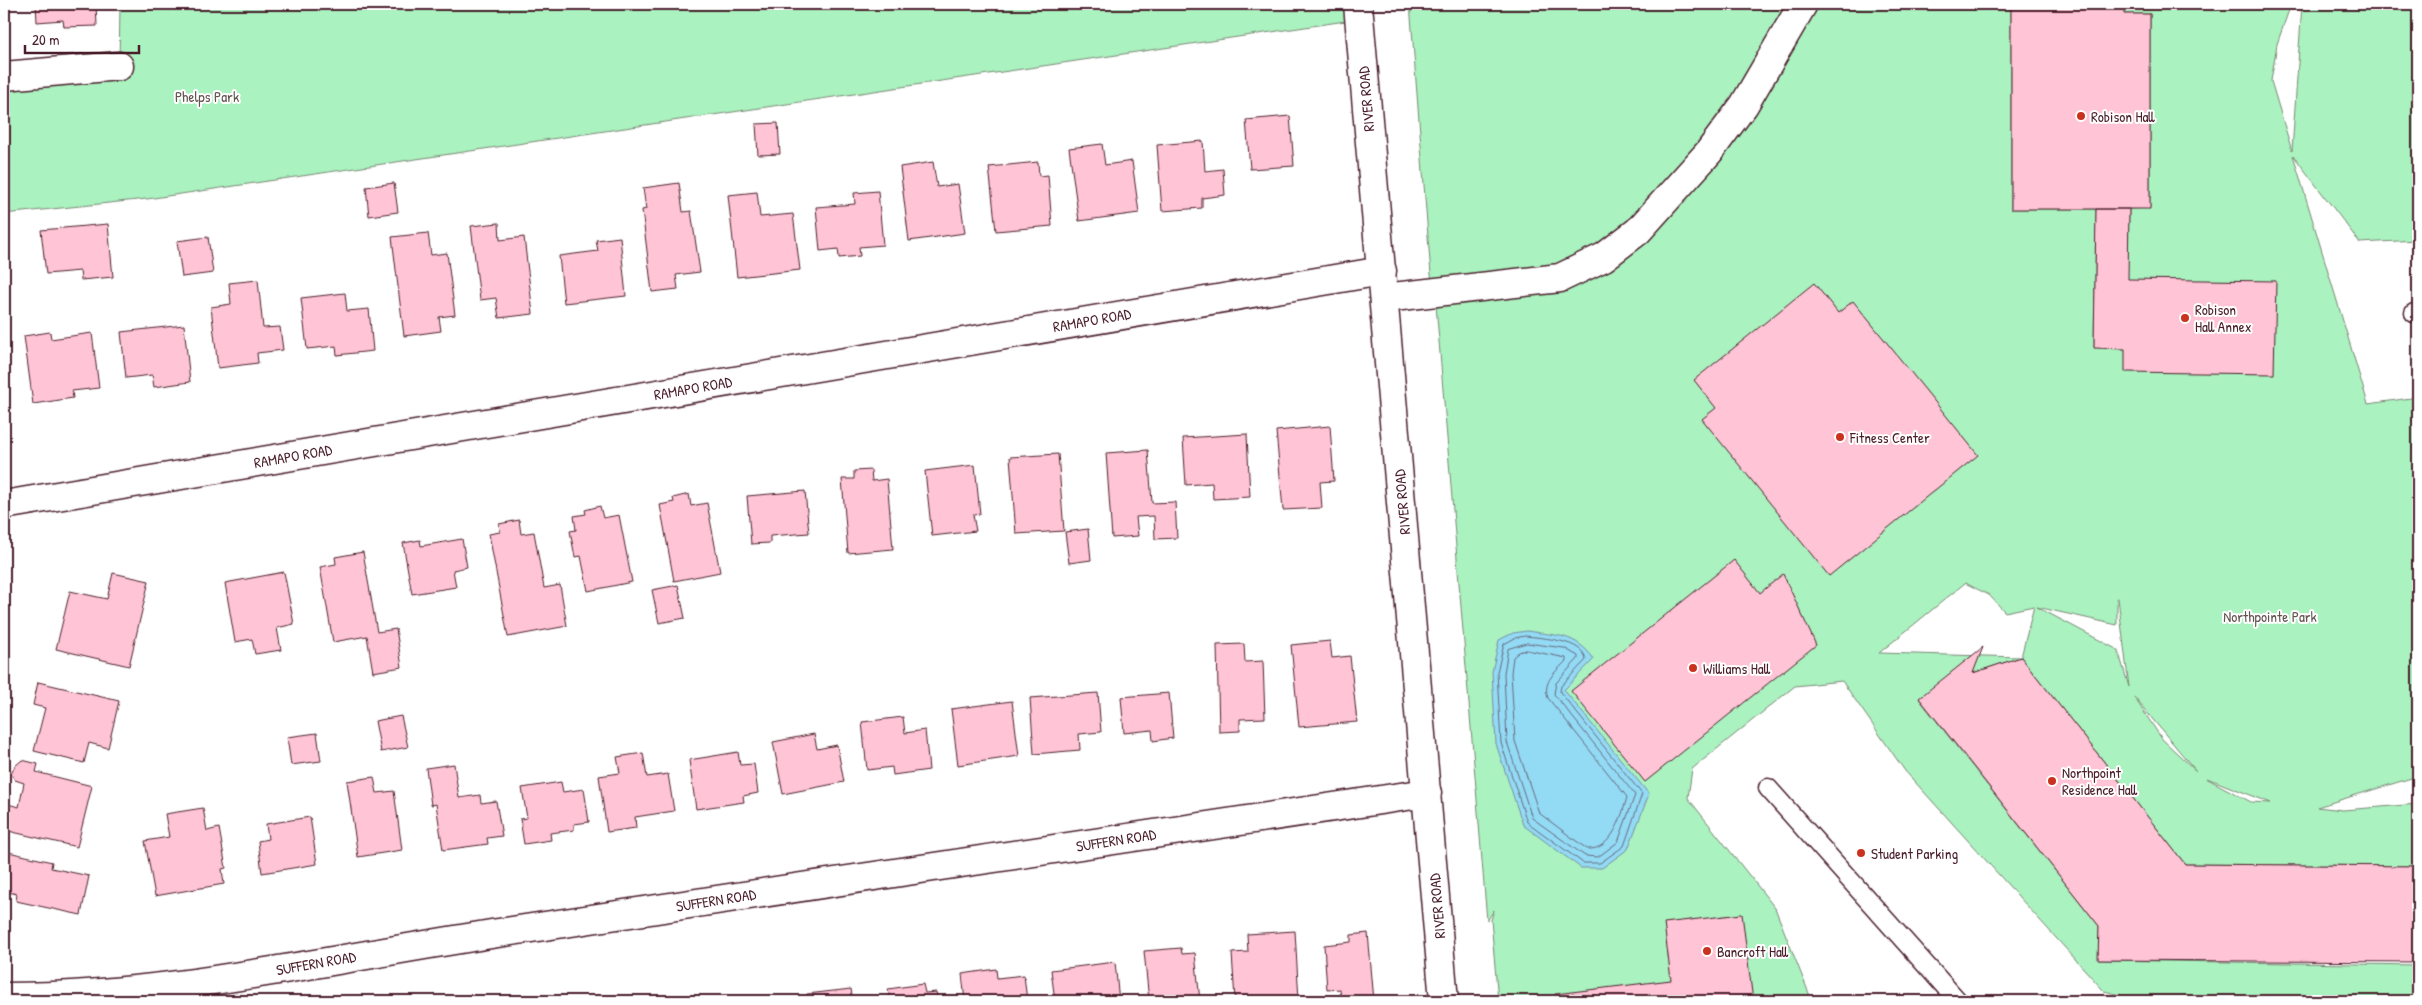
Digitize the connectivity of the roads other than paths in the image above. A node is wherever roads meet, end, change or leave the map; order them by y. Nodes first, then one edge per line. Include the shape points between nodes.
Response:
1 (1358, 4) edge
2 (1803, 4) edge
3 (119, 66) dead end
4 (4, 76) edge
5 (1382, 271) junction
6 (1384, 298) junction
7 (4, 505) edge
8 (1768, 788) dead end
9 (1427, 793) junction
10 (4, 997) edge
11 (1444, 1001) edge
12 (1958, 1001) edge

1 - 5 street, RIVER ROAD
2 - 6 street via 1744,105 1709,152 1638,231 1604,257 1560,278
3 - 4 street
5 - 6 street, RIVER ROAD
5 - 7 street, RAMAPO ROAD
6 - 9 street, RIVER ROAD
8 - 12 lane
9 - 10 street, SUFFERN ROAD via 411,946 194,984 84,995
9 - 11 street, RIVER ROAD

